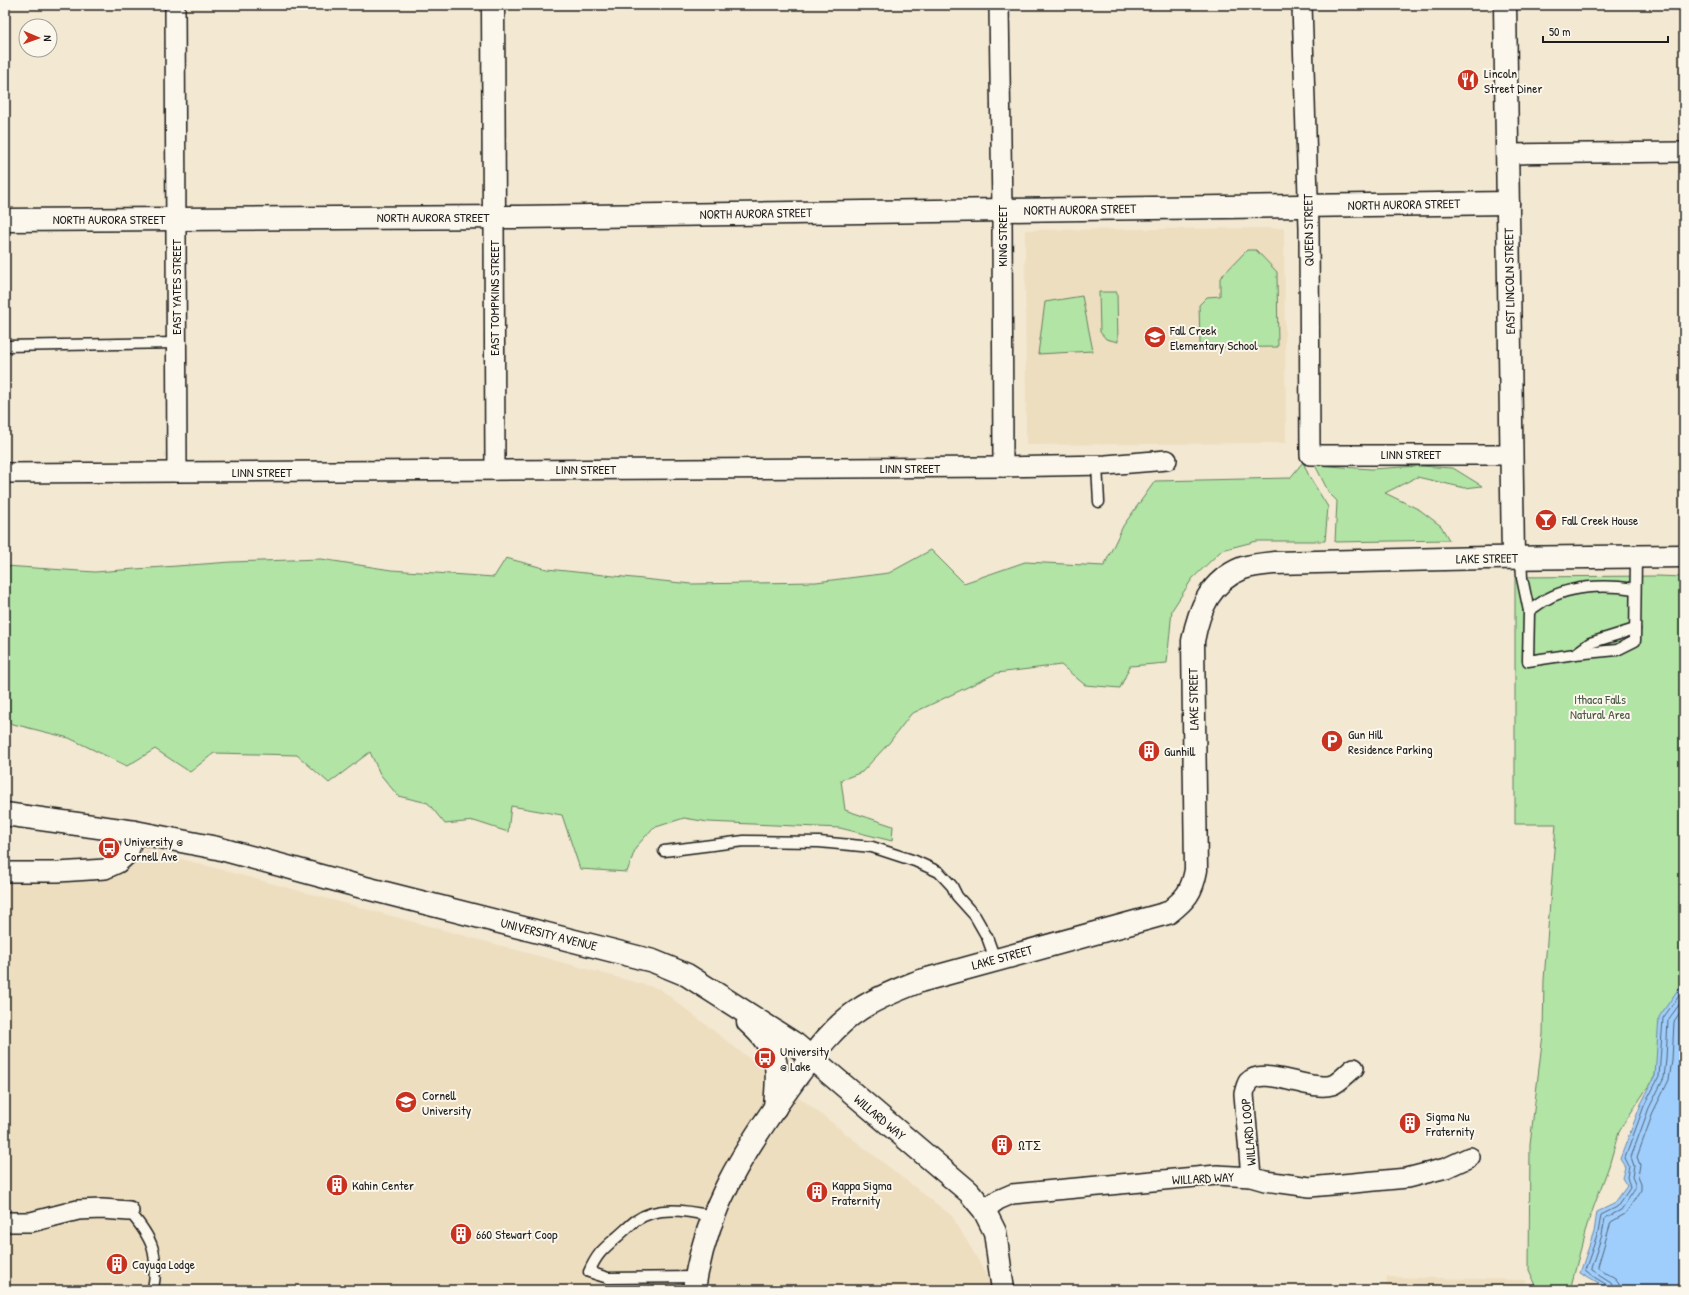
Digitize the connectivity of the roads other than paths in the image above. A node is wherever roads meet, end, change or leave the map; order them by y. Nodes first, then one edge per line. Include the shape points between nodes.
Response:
1 (175, 5) edge
2 (493, 5) edge
3 (998, 5) edge
4 (1302, 5) edge
5 (1505, 5) edge
6 (1684, 152) edge
7 (1507, 154) junction
8 (1508, 202) junction
9 (1308, 206) junction
10 (1002, 210) junction
11 (494, 217) junction
12 (175, 219) junction
13 (5, 220) edge
14 (176, 343) junction
15 (5, 346) edge
16 (1310, 455) joint
17 (1512, 455) junction
18 (1167, 460) dead end
19 (1097, 465) junction
20 (1003, 467) junction
21 (495, 470) junction
22 (177, 472) junction
23 (5, 473) edge
24 (1099, 502) dead end
25 (1636, 556) junction
26 (1684, 556) edge
27 (1517, 557) junction
28 (1636, 589) junction
29 (1529, 611) junction
30 (1635, 628) junction
31 (1575, 654) junction
32 (5, 814) edge
33 (135, 832) junction
34 (664, 851) dead end
35 (5, 872) edge
36 (994, 959) junction
37 (716, 993) junction
38 (811, 1058) junction
39 (1354, 1068) dead end
40 (775, 1108) junction
41 (1470, 1157) dead end
42 (1251, 1177) junction
43 (128, 1210) joint
44 (984, 1210) junction
45 (712, 1216) junction
46 (5, 1222) edge
47 (695, 1284) edge
48 (153, 1290) edge
49 (1003, 1290) edge

1 - 12 street, EAST YATES STREET
2 - 11 street, EAST TOMPKINS STREET
3 - 10 street, KING STREET
4 - 9 street, QUEEN STREET
5 - 7 street, EAST LINCOLN STREET
6 - 7 street
7 - 8 street, EAST LINCOLN STREET
8 - 9 street, NORTH AURORA STREET
8 - 17 street, EAST LINCOLN STREET
9 - 10 street, NORTH AURORA STREET
9 - 16 street, QUEEN STREET
10 - 11 street, NORTH AURORA STREET
10 - 20 street, KING STREET
11 - 12 street, NORTH AURORA STREET
11 - 21 street, EAST TOMPKINS STREET
12 - 13 street, NORTH AURORA STREET
12 - 14 street, EAST YATES STREET
14 - 15 lane
14 - 22 street, EAST YATES STREET
16 - 17 street, LINN STREET
17 - 27 street, EAST LINCOLN STREET
18 - 19 street, LINN STREET
19 - 20 street, LINN STREET
19 - 24 lane
20 - 21 street, LINN STREET
21 - 22 street, LINN STREET
22 - 23 street, LINN STREET
25 - 26 street, LAKE STREET
25 - 27 street, LAKE STREET
25 - 28 lane
27 - 29 lane
27 - 36 street, LAKE STREET via 1274,563 1244,568 1230,576 1212,590 1203,604 1193,641 1196,870 1193,886 1184,900 1168,913
28 - 29 lane via 1576,589 1547,599
28 - 30 lane
29 - 31 lane via 1528,660
30 - 31 lane via 1590,643
30 - 31 lane via 1635,640 1617,650
32 - 33 street, UNIVERSITY AVENUE
33 - 35 street via 128,854 118,863 105,869
33 - 37 street, UNIVERSITY AVENUE via 217,848 653,961 687,975
34 - 36 lane via 744,841 819,842 872,847 915,861 939,872 952,886 957,896 975,916 987,937
36 - 38 street, LAKE STREET via 920,980 860,1009 839,1026
37 - 38 street, UNIVERSITY AVENUE via 772,1028
37 - 40 street via 756,1030 774,1055 777,1078
38 - 40 street
38 - 44 street, WILLARD WAY via 969,1192
39 - 42 street, WILLARD LOOP via 1333,1085 1320,1087 1271,1076 1258,1076 1248,1082 1244,1094
40 - 45 street via 737,1166
41 - 42 street, WILLARD WAY via 1446,1168 1407,1178 1310,1187 1265,1182
42 - 44 street, WILLARD WAY via 1218,1175 1012,1194
43 - 46 street via 78,1210 31,1222
43 - 48 lane via 144,1228 154,1248 156,1271
44 - 49 street, WILLARD WAY via 995,1232
45 - 47 street
45 - 47 lane via 676,1210 657,1212 636,1221 601,1250 589,1272 608,1278

